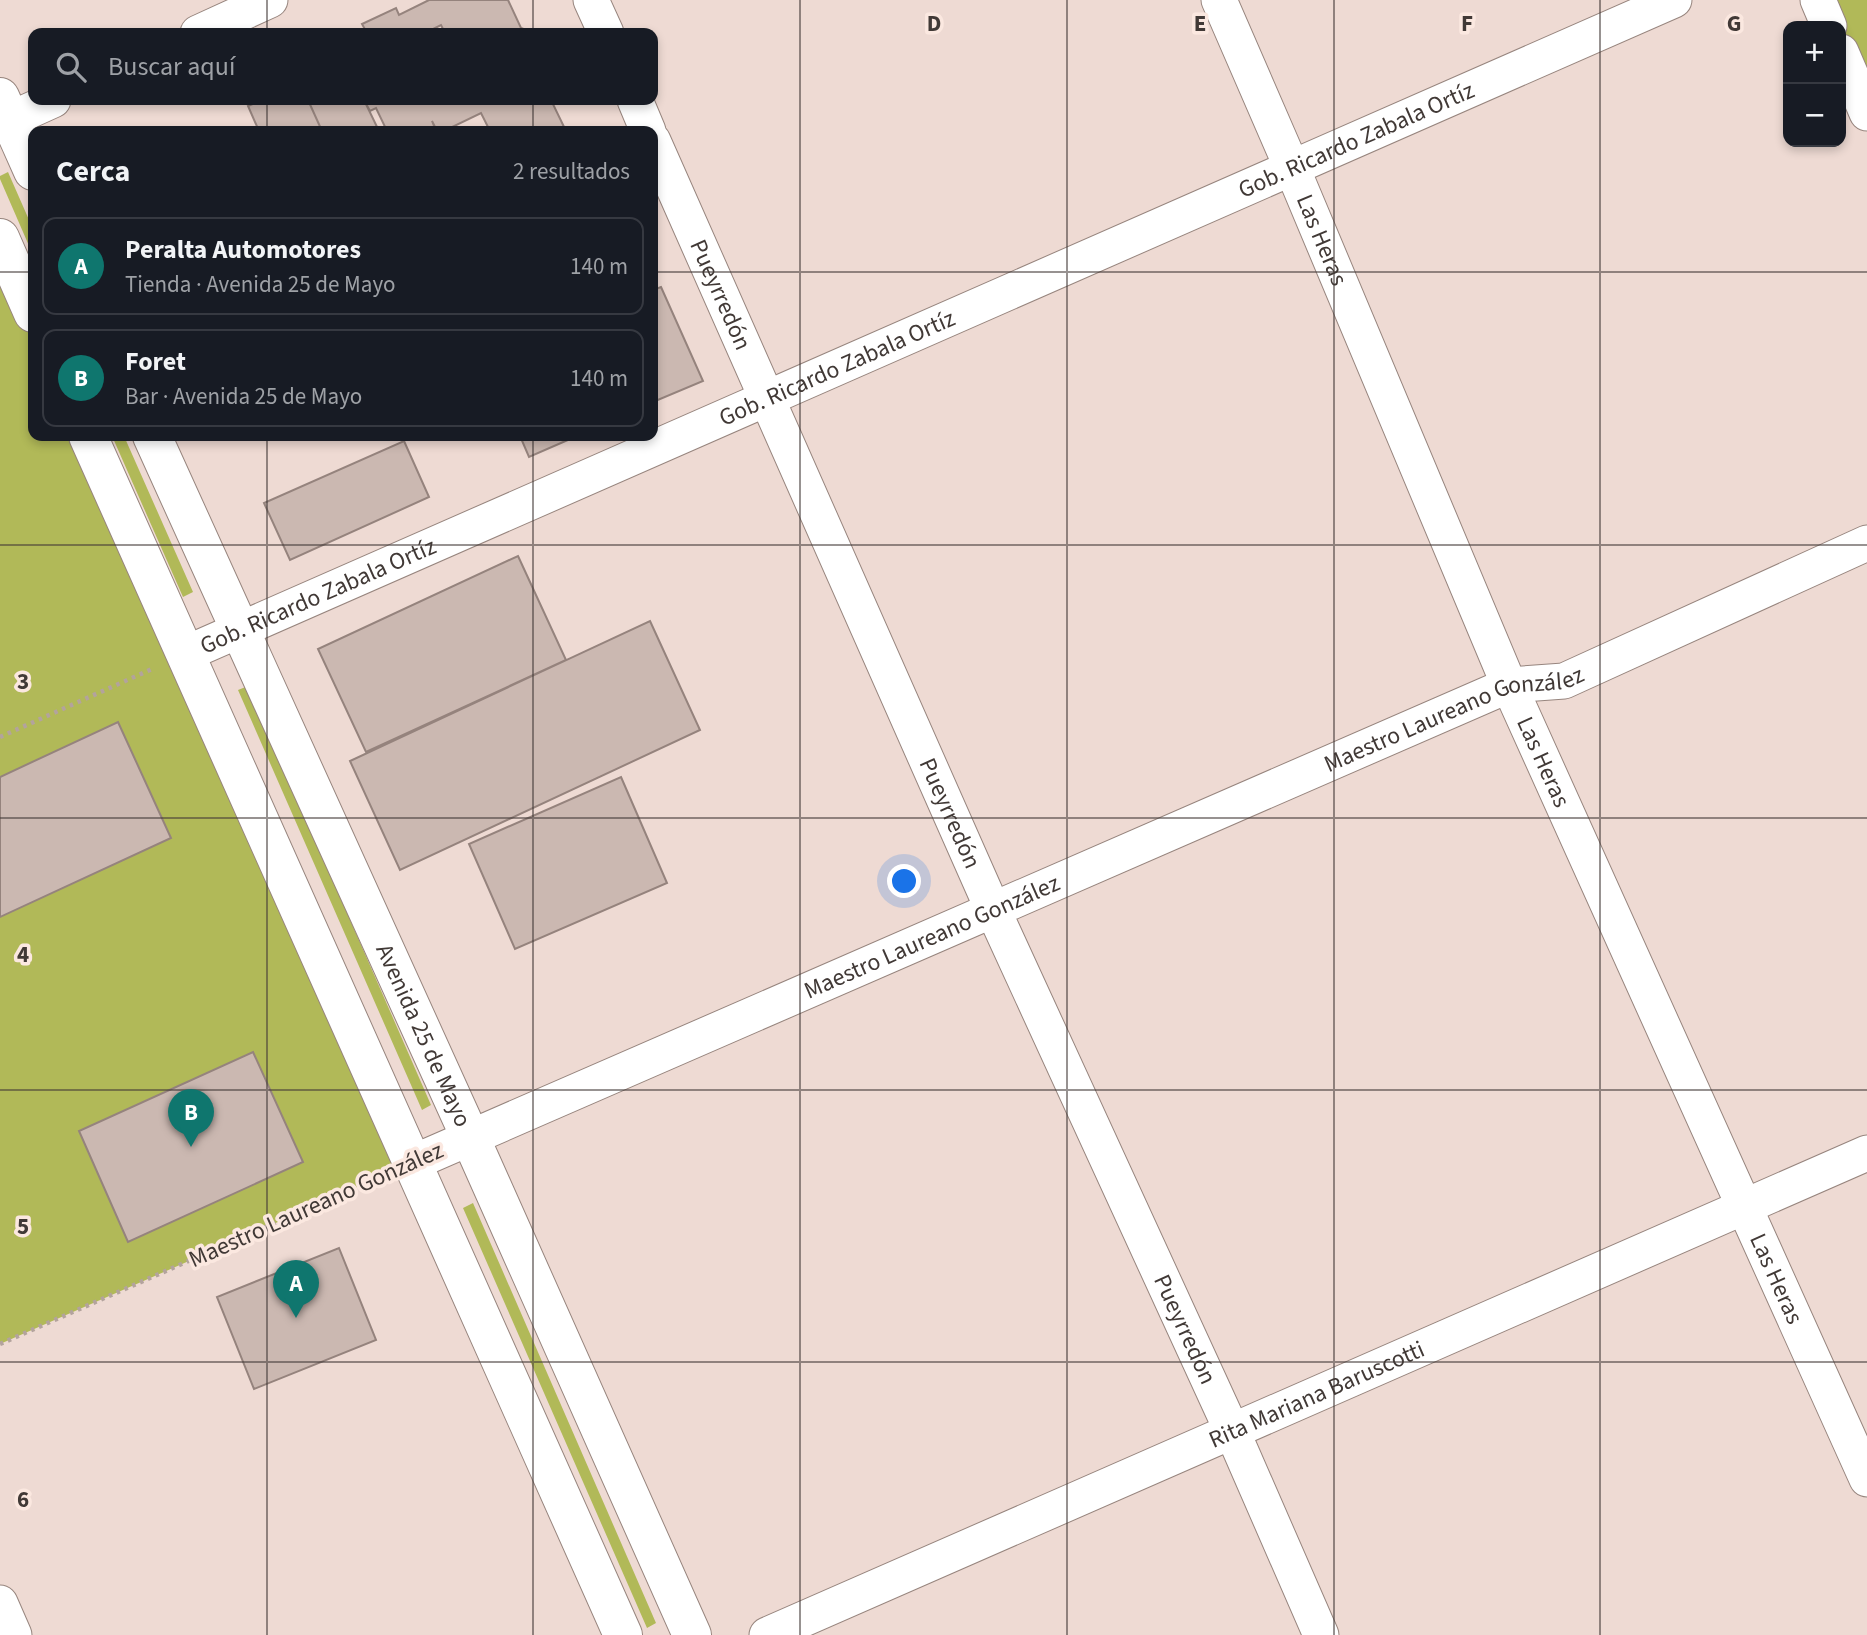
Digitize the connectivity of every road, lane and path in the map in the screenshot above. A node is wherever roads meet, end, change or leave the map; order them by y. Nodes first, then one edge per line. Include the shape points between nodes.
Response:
1 (270, 0) edge
2 (591, 0) edge
3 (1219, 0) edge
4 (1674, 0) edge
5 (1818, 0) edge
6 (1827, 21) edge
7 (209, 28) edge
8 (604, 28) edge
9 (1846, 64) edge
10 (34, 105) edge
11 (637, 105) edge
12 (3, 113) edge
13 (1867, 113) edge
14 (646, 126) edge
15 (658, 153) edge
16 (28, 161) edge
17 (1292, 168) junction
18 (0, 238) edge
19 (28, 302) edge
20 (765, 399) junction
21 (90, 441) edge
22 (154, 441) edge
23 (1867, 543) edge
24 (239, 631) junction
25 (185, 654) junction
26 (1509, 685) junction
27 (0, 737) edge
28 (993, 910) junction
29 (470, 1137) junction
30 (1867, 1153) edge
31 (412, 1163) junction
32 (1744, 1206) junction
33 (0, 1344) edge
34 (1232, 1431) junction
35 (1867, 1479) edge
36 (0, 1602) edge
37 (14, 1635) edge
38 (623, 1635) edge
39 (692, 1635) edge
40 (767, 1635) edge
41 (1321, 1635) edge

1 - 7 street
2 - 8 street
3 - 17 street, Las Heras
4 - 17 street, Gob. Ricardo Zabala Ortíz
5 - 6 street
9 - 13 street
10 - 12 street
11 - 14 street
12 - 16 main road
15 - 20 street, Pueyrredón
17 - 20 street, Gob. Ricardo Zabala Ortíz
17 - 26 street, Las Heras
18 - 19 main road
20 - 24 street, Gob. Ricardo Zabala Ortíz
20 - 28 street, Pueyrredón
21 - 25 main road
22 - 24 main road, Avenida 25 de Mayo
23 - 26 street, Maestro Laureano González via 1564,681
24 - 25 street, Gob. Ricardo Zabala Ortíz
24 - 29 main road, Avenida 25 de Mayo
25 - 27 path, Gob. Ricardo Zabala Ortíz
25 - 31 main road
26 - 28 street, Maestro Laureano González
26 - 32 street, Las Heras
28 - 29 street, Maestro Laureano González
28 - 34 street, Pueyrredón
29 - 31 street, Maestro Laureano González
29 - 39 main road, Avenida 25 de Mayo
30 - 32 street, Rita Mariana Baruscotti
31 - 33 path, Maestro Laureano González
31 - 38 main road
32 - 34 street, Rita Mariana Baruscotti
32 - 35 street, Las Heras
34 - 40 street, Rita Mariana Baruscotti
34 - 41 street, Pueyrredón
36 - 37 street

